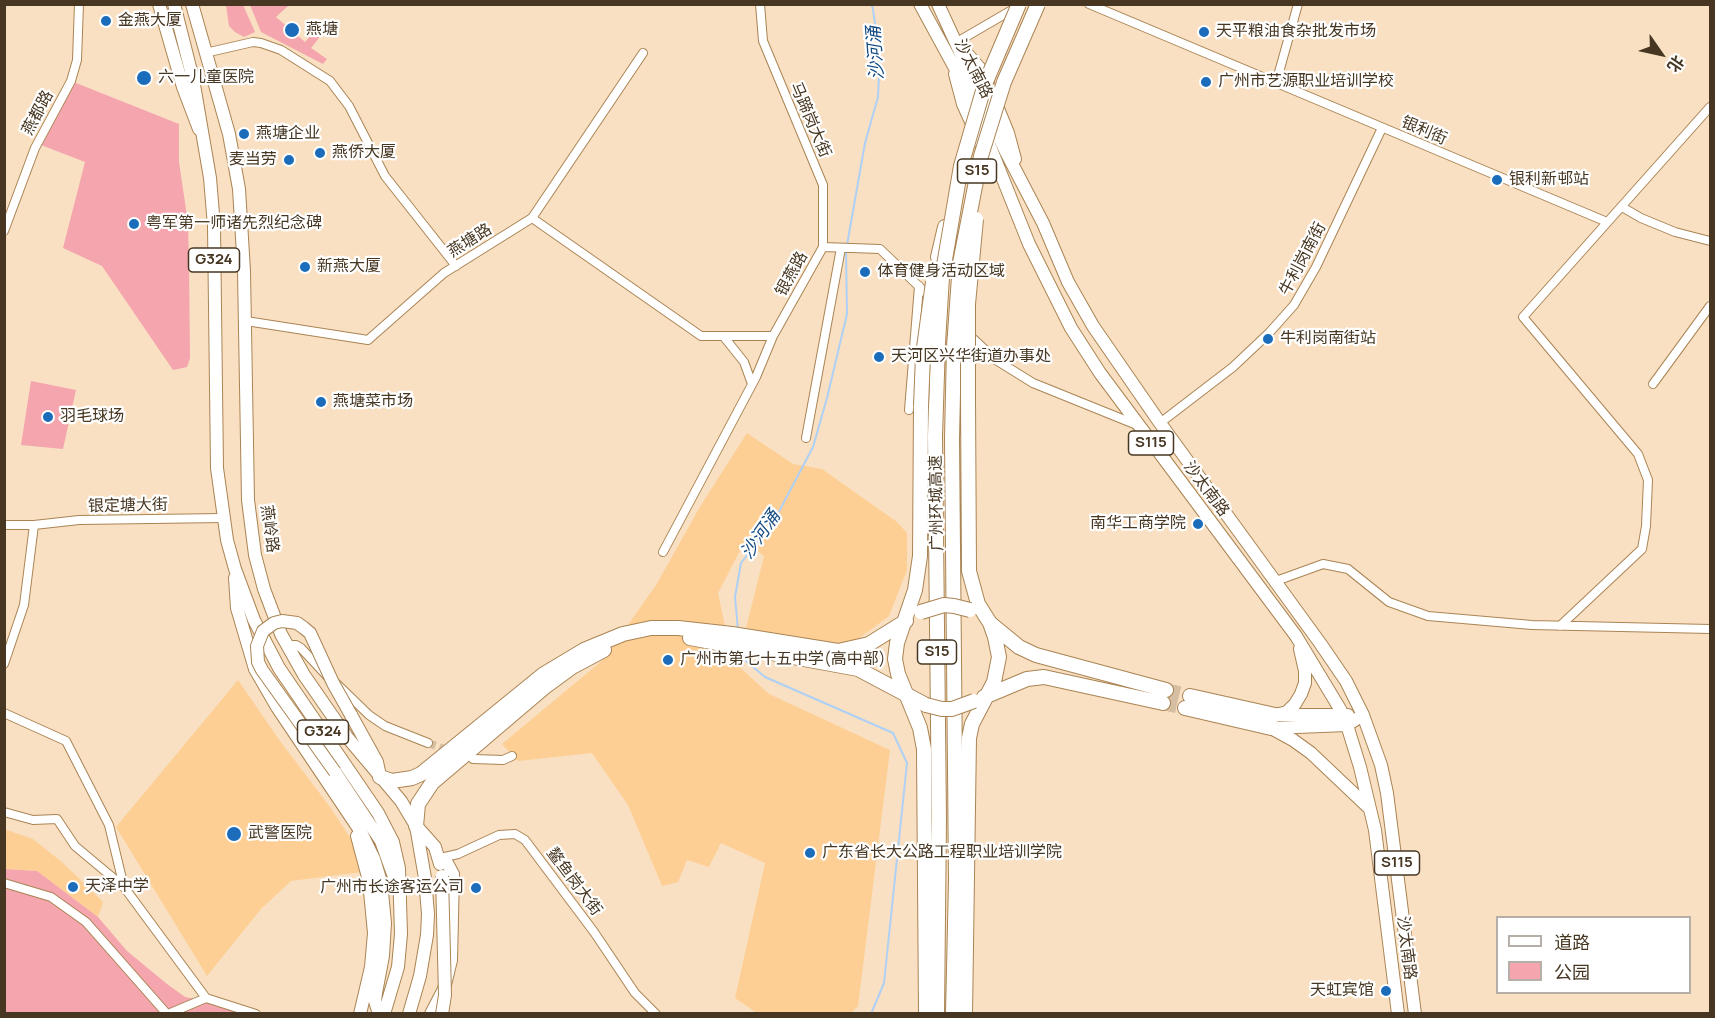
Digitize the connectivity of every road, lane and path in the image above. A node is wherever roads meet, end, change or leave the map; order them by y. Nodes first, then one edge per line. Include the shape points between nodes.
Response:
1 (79, 4) edge
2 (159, 4) edge
3 (174, 4) edge
4 (192, 4) edge
5 (760, 4) edge
6 (920, 4) edge
7 (938, 4) edge
8 (1020, 4) edge
9 (1038, 4) edge
10 (1089, 4) edge
11 (1298, 4) edge
12 (957, 42) junction
13 (205, 53) junction
14 (643, 53) dead end
15 (1276, 83) junction
16 (1710, 107) edge
17 (992, 119) junction
18 (1382, 128) junction
19 (201, 133) junction
20 (967, 143) junction
21 (1622, 207) junction
22 (532, 218) junction
23 (1607, 222) junction
24 (4, 231) edge
25 (1710, 241) edge
26 (823, 247) junction
27 (841, 248) junction
28 (456, 266) junction
29 (919, 286) junction
30 (1710, 306) edge
31 (246, 321) junction
32 (773, 336) junction
33 (724, 337) junction
34 (752, 384) junction
35 (1653, 384) dead end
36 (909, 410) dead end
37 (1160, 423) junction
38 (1139, 426) junction
39 (806, 438) dead end
40 (223, 518) junction
41 (4, 525) edge
42 (34, 525) junction
43 (663, 552) dead end
44 (235, 569) junction
45 (1276, 581) junction
46 (915, 590) junction
47 (976, 609) junction
48 (990, 623) junction
49 (1560, 626) junction
50 (902, 628) junction
51 (1710, 629) edge
52 (1296, 636) junction
53 (995, 637) junction
54 (869, 644) junction
55 (287, 645) junction
56 (1019, 647) junction
57 (4, 664) edge
58 (1337, 670) junction
59 (997, 671) junction
60 (871, 674) junction
61 (898, 674) junction
62 (1323, 679) junction
63 (1010, 686) junction
64 (906, 695) junction
65 (988, 695) junction
66 (1187, 702) tunnel mouth
67 (926, 705) junction
68 (977, 706) junction
69 (508, 710) junction
70 (4, 713) edge
71 (1363, 715) junction
72 (1273, 721) junction
73 (1345, 721) junction
74 (917, 723) junction
75 (428, 742) tunnel mouth
76 (512, 756) dead end
77 (473, 759) dead end
78 (380, 777) junction
79 (1370, 809) junction
80 (4, 812) edge
81 (350, 816) junction
82 (416, 826) junction
83 (439, 858) junction
84 (4, 883) edge
85 (124, 887) junction
86 (399, 897) junction
87 (206, 998) junction
88 (167, 1014) edge
89 (256, 1014) edge
90 (360, 1014) edge
91 (379, 1014) edge
92 (384, 1014) edge
93 (409, 1014) edge
94 (431, 1014) edge
95 (442, 1014) edge
96 (656, 1014) edge
97 (926, 1014) edge
98 (937, 1014) edge
99 (953, 1014) edge
100 (965, 1014) edge
101 (1398, 1014) edge
102 (1415, 1014) edge

1 - 24 street, 燕都路 via 77,60 35,148
2 - 19 main road, G324
3 - 19 main road via 193,79
4 - 13 main road, 燕岭路 / G324
5 - 26 street, 马蹄岗大街 via 763,41 823,185
6 - 38 main road, 沙太南路 / S115 via 953,64 963,104 1061,311
7 - 12 main road, 沙太南路
8 - 12 street
8 - 20 highway, 广州环城高速 / S15, bridge via 996,56
9 - 17 highway, 广州环城高速 / S15, bridge via 1011,63
10 - 15 street, 银利街
11 - 15 street
12 - 37 main road, 沙太南路 / S115 via 983,72 1013,146 1018,175 1079,302
13 - 28 street via 261,43 280,50 330,81 349,106 386,176
13 - 31 main road, 燕岭路 / G324 via 236,166
14 - 22 street, 燕塘路
15 - 18 street, 银利街
16 - 21 street
17 - 47 highway, bridge via 981,170 968,304 969,563
17 - 99 highway, 广州环城高速 / S15, bridge via 963,242 954,347
18 - 23 street, 银利街
18 - 37 street, 牛利岗南街 via 1294,305 1233,367
19 - 40 main road, G324 via 213,215 215,415
20 - 46 highway, bridge via 938,256 923,355 920,556
20 - 98 highway, 广州环城高速 / S15, bridge via 946,249 938,343
21 - 23 street
21 - 25 street via 1675,232
22 - 28 street, 燕塘路
22 - 33 street via 701,336
23 - 49 street via 1523,317 1638,454 1648,480 1646,526 1642,549
26 - 27 street, 银燕路
26 - 32 street, 银燕路
27 - 29 street, 银燕路 via 880,249
27 - 39 street
28 - 31 street, 燕塘路 via 368,340
29 - 36 street
29 - 38 street, 银燕路 via 1013,372
30 - 35 street
31 - 55 main road, 燕岭路 / G324 via 249,514 264,590
32 - 33 street
32 - 34 street, 银燕路
33 - 34 street via 744,362
34 - 43 street, 银燕路
37 - 45 main road, 沙太南路
38 - 52 main road, 沙太南路 / S115
40 - 42 street, 银定塘大街 via 79,520
40 - 44 main road, G324
41 - 42 street, 银定塘大街
42 - 57 street via 24,605
44 - 81 main road via 237,608 255,669
44 - 86 main road, G324 via 254,620 279,668 387,828 398,862
45 - 49 street via 1323,564 1348,568 1389,602 1428,616
45 - 58 main road, 沙太南路
46 - 50 highway
46 - 54 highway via 888,630
47 - 48 highway
47 - 50 highway, bridge via 934,607
47 - 53 highway
47 - 56 highway
48 - 53 highway
48 - 56 highway
49 - 51 street
50 - 54 highway
50 - 61 highway via 895,654
52 - 62 main road, 沙太南路 / S115
52 - 72 main road via 1305,683 1295,704
53 - 59 highway
54 - 69 highway via 838,651 732,634 651,628 584,650 544,674
55 - 75 street via 301,648 322,673 369,715 385,726
55 - 78 main road, 燕岭路 / G324 via 318,697
56 - 63 highway via 1164,697 1044,677
58 - 62 main road
58 - 71 main road, 沙太南路 / S115
59 - 65 highway
59 - 68 highway
60 - 64 highway
60 - 69 highway via 837,664 696,639 645,638 611,647 580,663
60 - 74 highway via 902,699
61 - 64 highway
61 - 67 highway via 909,693
62 - 73 main road, 沙太南路 / S115
63 - 65 highway
63 - 68 highway
64 - 67 highway
64 - 74 highway
65 - 68 highway
66 - 72 highway
67 - 68 highway, bridge via 942,709
68 - 100 highway via 968,754
69 - 78 highway via 422,774 392,781
69 - 82 highway via 432,783 418,804
70 - 85 street via 66,741 109,825
71 - 73 main road
71 - 102 main road, 沙太南路 / S115 via 1387,793
72 - 73 main road
72 - 79 main road
73 - 79 main road, 沙太南路 / S115
74 - 97 highway via 925,760
76 - 77 street via 503,760
78 - 82 main road, 燕岭路 / G324
78 - 86 main road, bridge via 377,762 310,633 297,623 282,621 263,631 257,646 262,670 381,841
79 - 101 main road, 沙太南路 / S115
80 - 85 street via 33,820 57,819 75,846
81 - 90 main road via 364,859 374,919 374,950
81 - 91 main road via 368,844 381,882 385,923 375,1001
82 - 83 main road via 435,847
82 - 93 main road, 燕岭路 / G324 via 428,914 420,976
83 - 94 main road via 453,874 451,960 444,989
83 - 95 main road, bridge via 445,995
83 - 96 street, 鳌鱼岗大街 via 458,854 499,835 515,834 525,840 636,993
84 - 88 street via 51,897 86,922
85 - 87 street
86 - 92 main road, G324 via 400,952
87 - 88 street
87 - 89 street

